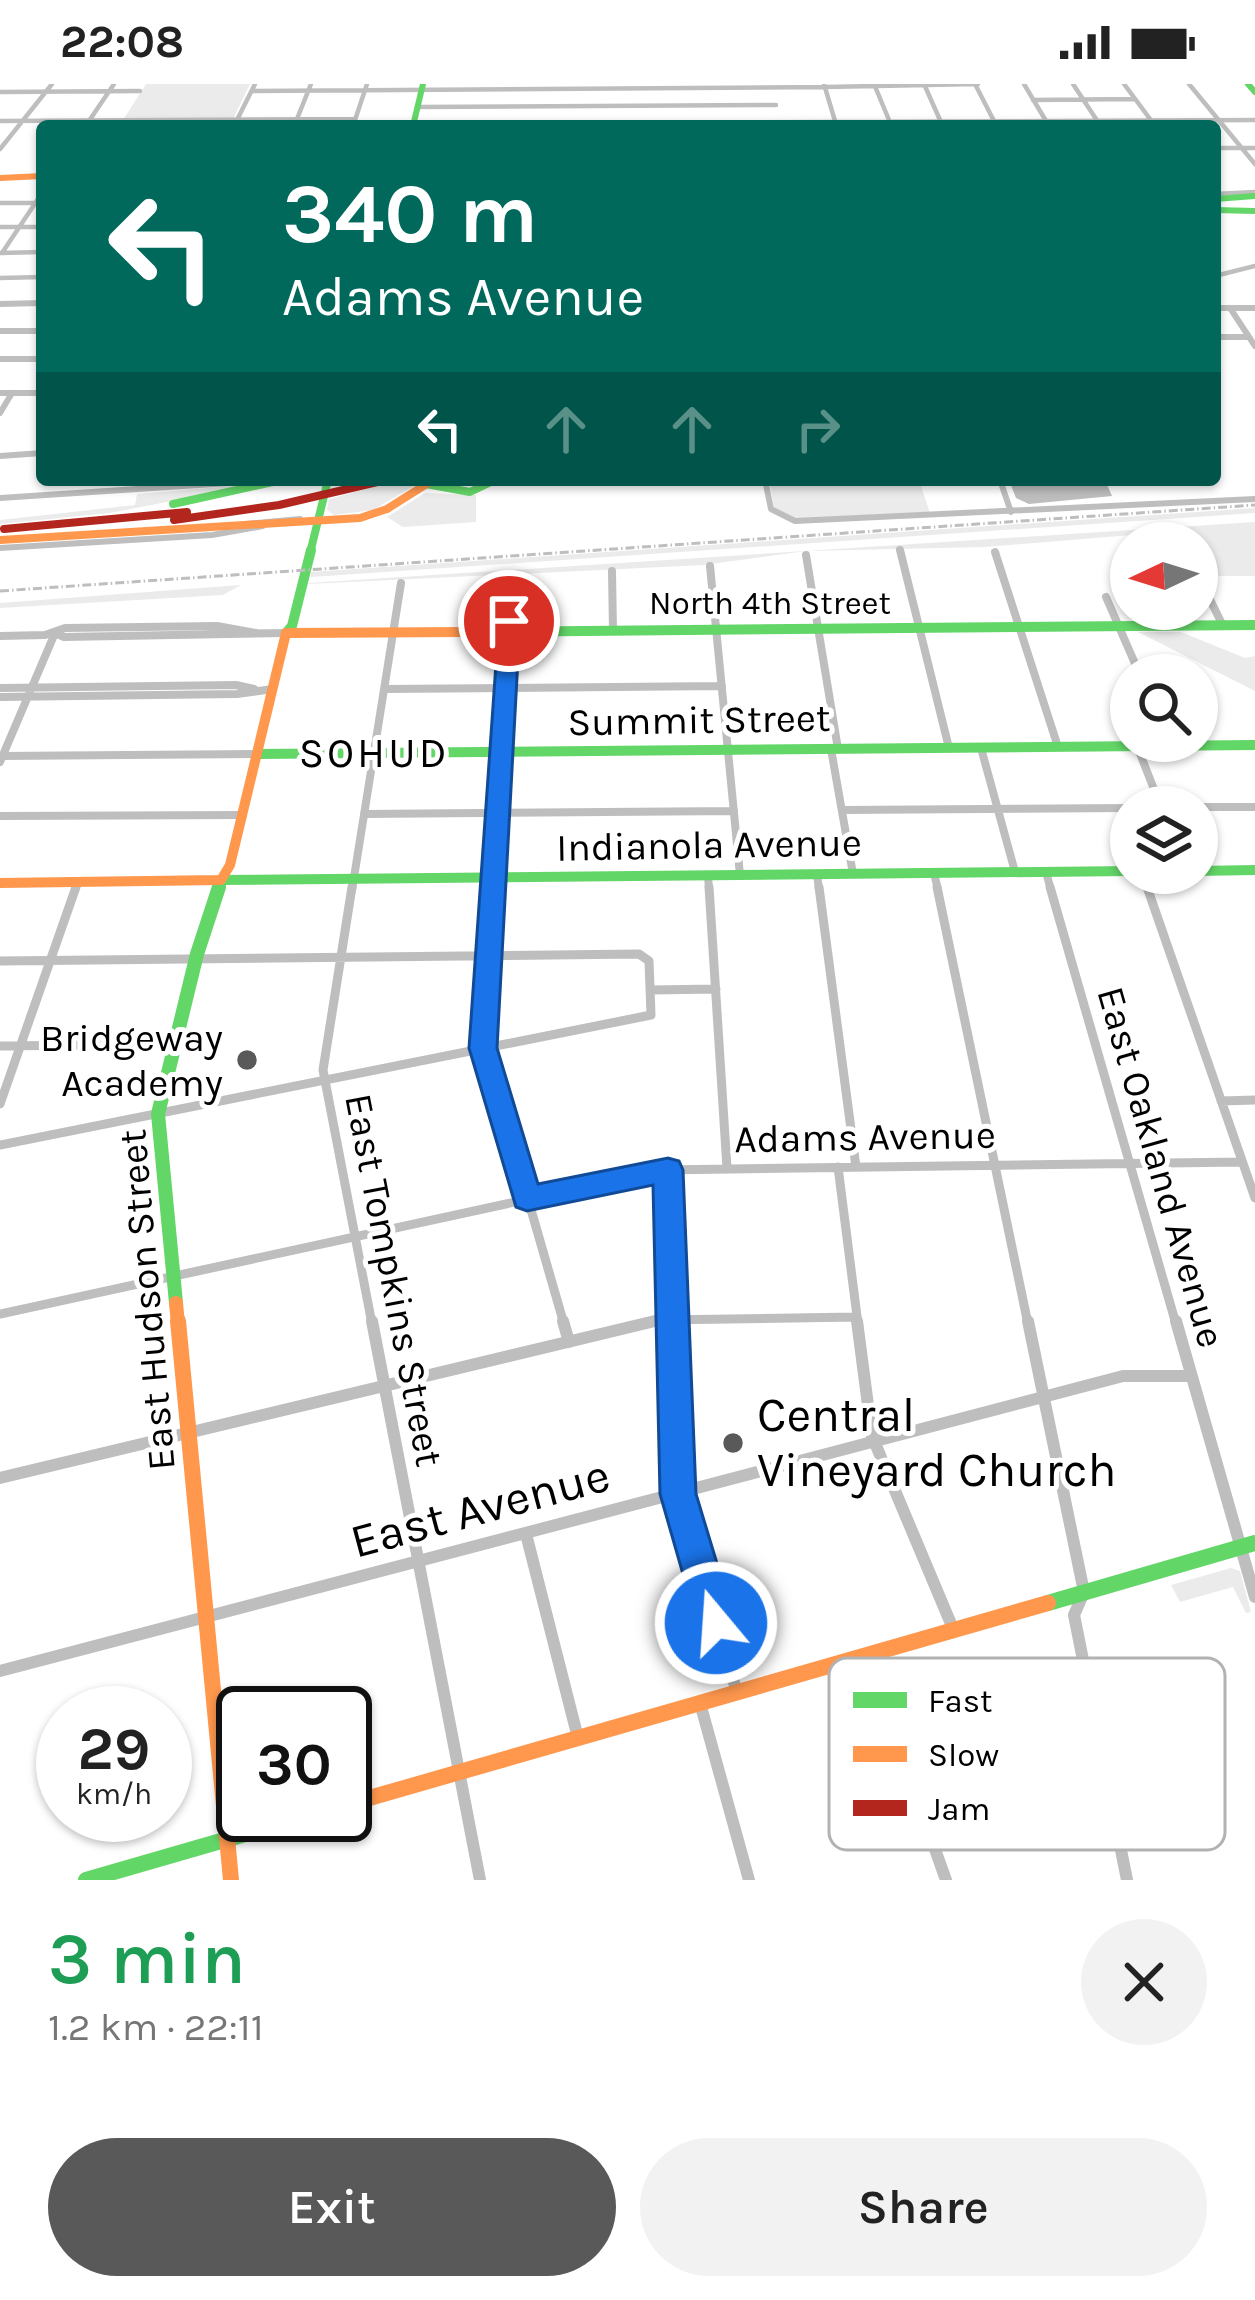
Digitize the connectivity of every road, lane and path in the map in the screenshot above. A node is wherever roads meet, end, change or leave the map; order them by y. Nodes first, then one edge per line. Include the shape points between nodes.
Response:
1 (52, 84) edge
2 (114, 84) edge
3 (976, 84) edge
4 (1024, 84) edge
5 (1073, 84) edge
6 (1124, 84) edge
7 (1189, 84) edge
8 (1248, 84) edge
9 (875, 85) edge
10 (925, 85) edge
11 (667, 86) edge
12 (721, 86) edge
13 (772, 86) edge
14 (824, 86) edge
15 (253, 87) edge
16 (310, 87) edge
17 (366, 87) edge
18 (422, 87) edge
19 (549, 87) edge
20 (140, 91) dead end
21 (0, 92) edge
22 (46, 92) junction
23 (109, 92) junction
24 (1255, 92) edge
25 (1033, 100) junction
26 (1083, 100) junction
27 (1136, 100) junction
28 (776, 105) junction
29 (669, 106) junction
30 (724, 106) junction
31 (417, 107) junction
32 (548, 107) junction
33 (297, 119) junction
34 (90, 120) edge
35 (237, 120) edge
36 (282, 120) edge
37 (316, 120) edge
38 (355, 120) edge
39 (414, 120) edge
40 (547, 120) edge
41 (671, 120) edge
42 (727, 120) edge
43 (779, 120) edge
44 (835, 120) edge
45 (889, 120) joint
46 (940, 120) joint
47 (994, 120) edge
48 (1045, 120) edge
49 (1097, 120) edge
50 (1151, 120) edge
51 (1218, 120) joint
52 (1255, 120) edge
53 (0, 121) edge
54 (24, 121) junction
55 (36, 121) edge
56 (1221, 124) edge
57 (1221, 148) edge
58 (1241, 148) junction
59 (1255, 148) edge
60 (0, 149) edge
61 (1255, 164) edge
62 (36, 177) edge
63 (0, 178) edge
64 (1255, 201) edge
65 (1221, 202) edge
66 (0, 203) edge
67 (36, 203) edge
68 (36, 207) edge
69 (0, 227) edge
70 (20, 227) junction
71 (36, 227) edge
72 (1, 253) edge
73 (36, 253) edge
74 (1255, 266) edge
75 (1221, 274) edge
76 (0, 278) edge
77 (36, 278) edge
78 (36, 303) edge
79 (0, 304) edge
80 (1221, 308) edge
81 (1230, 308) junction
82 (1255, 308) edge
83 (0, 331) edge
84 (36, 331) edge
85 (1221, 337) edge
86 (1249, 337) junction
87 (1255, 346) edge
88 (0, 359) edge
89 (36, 359) edge
90 (0, 393) edge
91 (11, 393) junction
92 (36, 393) edge
93 (0, 413) edge
94 (36, 453) edge
95 (0, 456) edge
96 (142, 486) edge
97 (196, 486) edge
98 (253, 486) edge
99 (323, 486) edge
100 (326, 486) edge
101 (357, 486) edge
102 (423, 486) edge
103 (447, 486) edge
104 (481, 486) edge
105 (766, 486) edge
106 (1002, 486) edge
107 (140, 490) junction
108 (0, 498) edge
109 (1255, 499) edge
110 (1011, 512) junction
111 (315, 517) junction
112 (268, 525) junction
113 (240, 526) junction
114 (212, 535) junction
115 (0, 536) edge
116 (900, 550) dead end
117 (995, 552) dead end
118 (806, 555) dead end
119 (710, 566) dead end
120 (612, 571) dead end
121 (513, 577) dead end
122 (401, 583) dead end
123 (1106, 597) dead end
124 (1110, 605) edge
125 (1218, 616) edge
126 (1218, 626) edge
127 (1223, 626) junction
128 (1255, 626) edge
129 (1110, 627) edge
130 (1019, 628) junction
131 (818, 629) junction
132 (919, 629) junction
133 (287, 630) junction
134 (717, 630) junction
135 (613, 631) junction
136 (394, 632) junction
137 (509, 632) junction
138 (55, 633) junction
139 (0, 636) edge
140 (722, 686) junction
141 (506, 688) junction
142 (273, 689) junction
143 (385, 689) junction
144 (30, 692) junction
145 (0, 693) edge
146 (1218, 745) edge
147 (1255, 745) edge
148 (1110, 746) edge
149 (1058, 747) junction
150 (949, 748) junction
151 (981, 748) junction
152 (835, 749) junction
153 (729, 750) junction
154 (501, 752) junction
155 (374, 753) junction
156 (257, 754) junction
157 (1, 758) edge
158 (1255, 806) edge
159 (1218, 807) edge
160 (1110, 808) edge
161 (998, 809) junction
162 (734, 811) junction
163 (842, 811) junction
164 (497, 813) junction
165 (243, 814) junction
166 (364, 814) junction
167 (0, 816) edge
168 (1255, 870) edge
169 (1110, 871) edge
170 (1218, 871) edge
171 (1016, 872) junction
172 (1046, 872) junction
173 (934, 873) junction
174 (817, 874) junction
175 (853, 874) junction
176 (708, 875) junction
177 (740, 875) junction
178 (493, 878) junction
179 (355, 879) junction
180 (220, 880) junction
181 (78, 882) junction
182 (0, 883) edge
183 (1149, 894) edge
184 (488, 956) junction
185 (342, 958) junction
186 (196, 959) junction
187 (50, 960) junction
188 (0, 961) edge
189 (716, 989) junction
190 (650, 990) junction
191 (173, 1044) junction
192 (0, 1046) edge
193 (20, 1046) junction
194 (483, 1048) junction
195 (325, 1080) junction
196 (1255, 1100) edge
197 (1221, 1101) junction
198 (0, 1104) edge
199 (158, 1114) junction
200 (0, 1145) edge
201 (1243, 1162) junction
202 (1130, 1163) junction
203 (995, 1165) junction
204 (856, 1166) junction
205 (838, 1167) junction
206 (727, 1168) junction
207 (665, 1170) junction
208 (527, 1198) junction
209 (1255, 1198) edge
210 (355, 1236) junction
211 (174, 1276) junction
212 (0, 1314) edge
213 (856, 1317) junction
214 (674, 1319) junction
215 (569, 1342) junction
216 (1189, 1376) junction
217 (385, 1385) junction
218 (1043, 1398) junction
219 (190, 1432) junction
220 (874, 1442) junction
221 (0, 1478) edge
222 (678, 1494) junction
223 (526, 1534) junction
224 (1248, 1545) edge
225 (419, 1561) junction
226 (1084, 1592) junction
227 (1255, 1597) edge
228 (208, 1616) junction
229 (954, 1631) junction
230 (866, 1656) joint
231 (859, 1658) edge
232 (1083, 1658) edge
233 (829, 1666) edge
234 (0, 1671) edge
235 (737, 1692) junction
236 (700, 1703) junction
237 (216, 1710) edge
238 (578, 1738) junction
239 (459, 1773) junction
240 (372, 1797) edge
241 (217, 1842) edge
242 (227, 1842) edge
243 (935, 1850) edge
244 (1121, 1850) edge
245 (86, 1880) edge
246 (231, 1880) edge
247 (480, 1880) edge
248 (749, 1880) edge
249 (946, 1880) edge
250 (1127, 1880) edge

1 - 22 street
2 - 23 street
3 - 10 street
3 - 47 street
4 - 25 street
5 - 26 street
6 - 27 street
7 - 51 street
8 - 24 main road
9 - 10 street
9 - 14 street
9 - 45 street
10 - 46 street
11 - 12 street
11 - 19 street
11 - 29 street
12 - 13 street
12 - 30 street
13 - 14 street
13 - 28 street
14 - 44 street
15 - 16 street
15 - 35 street
16 - 17 street
16 - 33 street
17 - 18 street
17 - 38 street
18 - 19 street
18 - 31 main road
19 - 32 street
20 - 23 street
21 - 22 street
22 - 23 street
22 - 54 street
23 - 34 street
25 - 26 street
25 - 48 street
26 - 27 street
26 - 49 street
27 - 50 street
28 - 30 street
28 - 43 street
29 - 30 street
29 - 32 street
29 - 41 street
30 - 42 street
31 - 32 street
31 - 39 main road
32 - 40 street
33 - 36 street
33 - 37 street
45 - 46 street
51 - 52 street
53 - 54 street
54 - 55 street
54 - 60 street
56 - 58 street
57 - 58 street
58 - 59 street
58 - 61 street
62 - 63 main road
64 - 65 main road
66 - 67 street
68 - 70 street
69 - 70 street
70 - 71 street
70 - 72 street
72 - 73 street
74 - 75 street
76 - 77 street
78 - 79 street
80 - 81 street
81 - 82 street
81 - 86 street
83 - 84 street
85 - 86 street
86 - 87 street
88 - 89 street
90 - 91 street
91 - 92 street
91 - 93 street
94 - 95 street
96 - 107 street
97 - 107 street
98 - 115 main road
99 - 111 main road, East Hudson Street
100 - 115 main road
101 - 115 main road via 227,513
102 - 111 main road via 376,515
103 - 104 main road
105 - 110 street via 771,509 795,521
106 - 110 street
107 - 108 street
109 - 110 street
111 - 112 main road
111 - 113 street
111 - 133 main road, East Hudson Street
112 - 113 main road
112 - 114 street
113 - 114 street
113 - 115 main road
114 - 115 street
116 - 132 street
117 - 130 street
118 - 131 street
119 - 134 street
120 - 135 street
121 - 137 street
122 - 136 street, East Tompkins Street
123 - 124 street
125 - 127 street
126 - 127 main road, North 4th Street
127 - 128 main road, North 4th Street
129 - 130 main road, North 4th Street
130 - 132 main road, North 4th Street
130 - 149 street
131 - 132 main road, North 4th Street
131 - 134 main road, North 4th Street
131 - 152 street
132 - 150 street
133 - 136 main road, North 4th Street
133 - 138 street
133 - 142 main road, East Hudson Street
134 - 135 main road, North 4th Street
134 - 140 street
135 - 137 main road, North 4th Street
136 - 137 main road, North 4th Street
136 - 143 street, East Tompkins Street
137 - 141 street
138 - 139 street
138 - 144 street
140 - 141 street
140 - 153 street
141 - 143 street
141 - 154 street
142 - 144 street
142 - 156 main road, East Hudson Street
143 - 155 street, East Tompkins Street
144 - 145 street
144 - 157 street
146 - 147 main road, Summit Street
148 - 149 main road, Summit Street
149 - 151 main road, Summit Street
150 - 151 main road, Summit Street
150 - 152 main road, Summit Street
151 - 161 street
152 - 153 main road, Summit Street
152 - 163 street
153 - 154 main road, Summit Street
153 - 162 street
154 - 155 main road, Summit Street
154 - 164 street
155 - 156 main road, Summit Street
155 - 166 street, East Tompkins Street
156 - 157 street, Summit Street
156 - 165 main road, East Hudson Street
158 - 159 street
160 - 161 street
161 - 163 street
161 - 171 street
162 - 164 street
162 - 177 street
163 - 175 street
164 - 166 street
164 - 178 street
165 - 167 street
165 - 180 main road, East Hudson Street
166 - 179 street, East Tompkins Street
168 - 170 main road
169 - 172 main road, Indianola Avenue
171 - 172 main road, Indianola Avenue
171 - 173 main road, Indianola Avenue
172 - 202 street, East Oakland Avenue
173 - 175 main road, Indianola Avenue
173 - 203 street
174 - 175 main road, Indianola Avenue
174 - 177 main road, Indianola Avenue
174 - 204 street
176 - 177 main road, Indianola Avenue
176 - 178 main road, Indianola Avenue
176 - 189 street
178 - 179 main road, Indianola Avenue
178 - 184 street
179 - 180 main road, Indianola Avenue
179 - 185 street, East Tompkins Street
180 - 181 main road, Indianola Avenue
180 - 186 main road, East Hudson Street
181 - 182 main road, Indianola Avenue
181 - 187 street
183 - 197 street
184 - 185 street
184 - 190 street via 642,955 650,961
184 - 194 street
185 - 186 street
185 - 195 street, East Tompkins Street
186 - 187 street
186 - 191 main road, East Hudson Street
187 - 188 street
187 - 193 street
189 - 190 street
189 - 206 street
190 - 194 street via 651,1015
191 - 193 street
191 - 199 main road, East Hudson Street
192 - 193 street
193 - 198 street
194 - 195 street
194 - 208 street
195 - 199 street
195 - 210 street, East Tompkins Street
196 - 197 street
197 - 201 street
199 - 200 street
199 - 211 main road, East Hudson Street
201 - 202 street, Adams Avenue
201 - 209 street
202 - 203 street, Adams Avenue
202 - 216 street, East Oakland Avenue
203 - 204 street, Adams Avenue
203 - 218 street
204 - 205 street, Adams Avenue
205 - 206 street, Adams Avenue
205 - 213 street
206 - 207 street, Adams Avenue
207 - 208 street, Adams Avenue
207 - 214 street
208 - 210 street, Adams Avenue
208 - 215 street
210 - 211 street, Adams Avenue
210 - 217 street, East Tompkins Street
211 - 212 street, Adams Avenue
211 - 219 main road, East Hudson Street
213 - 214 street
213 - 220 street
214 - 215 street
214 - 222 street
215 - 217 street
216 - 218 street, East Avenue via 1123,1376
216 - 224 street, East Oakland Avenue
217 - 219 street
217 - 225 street, East Tompkins Street
218 - 220 street, East Avenue
218 - 226 street
219 - 221 street
219 - 228 main road, East Hudson Street
220 - 222 street, East Avenue
220 - 229 street
222 - 223 street, East Avenue
222 - 235 street
223 - 225 street, East Avenue
223 - 238 street
224 - 226 main road
224 - 227 street, East Oakland Avenue
225 - 228 street, East Avenue
225 - 239 street, East Tompkins Street
226 - 229 main road
226 - 232 street via 1074,1615
228 - 234 street, East Avenue
228 - 237 main road, East Hudson Street
229 - 230 main road
230 - 231 main road
233 - 235 main road
235 - 236 main road
236 - 238 main road
236 - 248 street
238 - 239 main road
239 - 240 main road
239 - 247 street, East Tompkins Street
241 - 245 main road
242 - 246 main road, East Hudson Street
243 - 249 street
244 - 250 street

